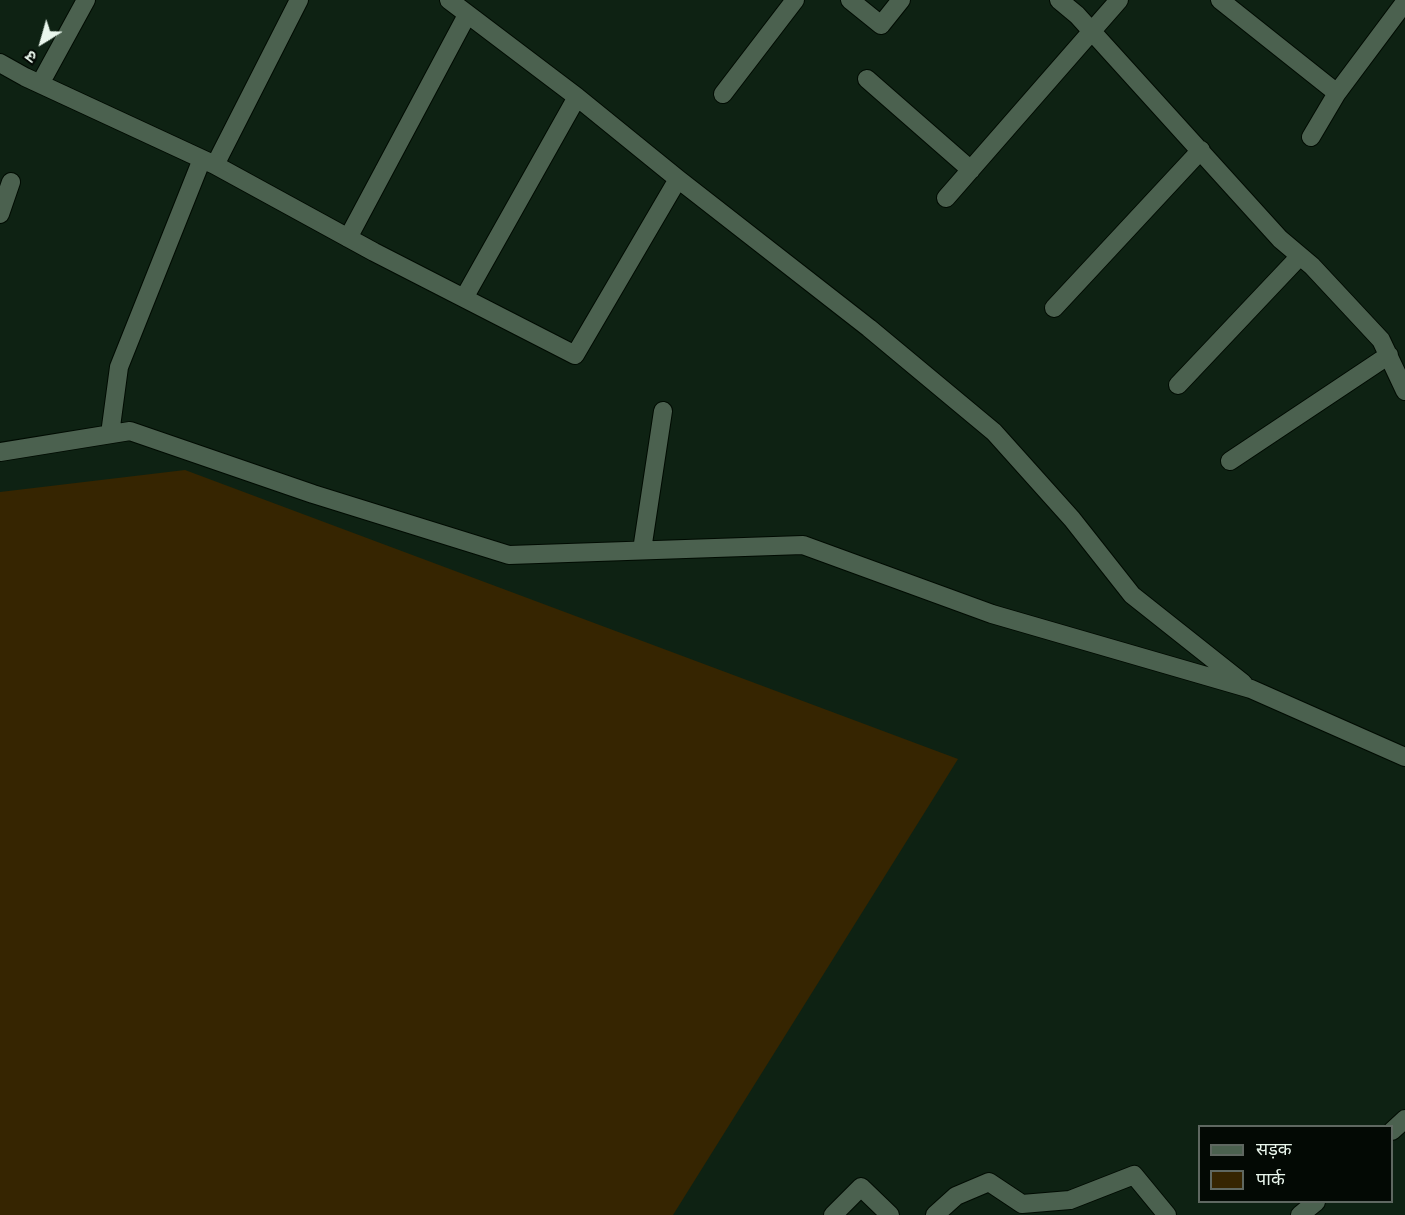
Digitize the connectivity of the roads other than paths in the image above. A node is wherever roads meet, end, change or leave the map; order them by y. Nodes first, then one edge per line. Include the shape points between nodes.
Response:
1 (86, 0) edge
2 (299, 0) edge
3 (449, 0) edge
4 (795, 0) edge
5 (850, 0) edge
6 (901, 0) edge
7 (1059, 0) edge
8 (1119, 0) edge
9 (1227, 2) edge
10 (1405, 2) edge
11 (467, 15) junction
12 (1092, 31) junction
13 (0, 63) edge
14 (867, 79) dead end
15 (40, 84) junction
16 (1337, 93) junction
17 (723, 94) dead end
18 (577, 97) junction
19 (1311, 137) dead end
20 (1201, 150) junction
21 (208, 162) junction
22 (971, 170) junction
23 (678, 179) junction
24 (11, 182) dead end
25 (946, 198) dead end
26 (0, 214) edge
27 (348, 238) junction
28 (1300, 256) junction
29 (464, 298) junction
30 (1054, 308) dead end
31 (1396, 361) edge
32 (1178, 385) dead end
33 (1405, 391) edge
34 (663, 411) dead end
35 (110, 434) junction
36 (0, 452) edge
37 (1230, 461) dead end
38 (642, 550) junction
39 (1251, 689) junction
40 (1405, 757) edge
41 (1405, 1119) edge
42 (1393, 1130) edge
43 (1315, 1203) edge
44 (833, 1215) edge
45 (890, 1215) edge
46 (935, 1215) edge
47 (1167, 1215) edge
48 (1300, 1215) edge

1 - 15 street
2 - 21 street
3 - 11 street
4 - 17 street
5 - 6 street via 881,25
7 - 12 street
8 - 12 street
9 - 16 street
10 - 16 street
11 - 18 street
11 - 27 street
12 - 20 street
12 - 22 street
13 - 15 street
14 - 22 street
15 - 21 street
16 - 19 street
18 - 23 street
18 - 29 street
20 - 28 street via 1280,239
20 - 30 street
21 - 27 street
21 - 35 street via 119,367
22 - 25 street
23 - 29 street via 575,355
23 - 39 street via 869,328 994,432 1072,519 1132,595
24 - 26 street
27 - 29 street
28 - 31 street via 1381,339
28 - 32 street
31 - 33 street
31 - 37 street
34 - 38 street
35 - 36 street
35 - 38 street via 130,431 509,555
38 - 39 street via 803,545 992,614
39 - 40 street
41 - 42 street
43 - 48 street
44 - 45 street via 861,1187
46 - 47 street via 956,1196 990,1182 1022,1204 1070,1200 1134,1175

